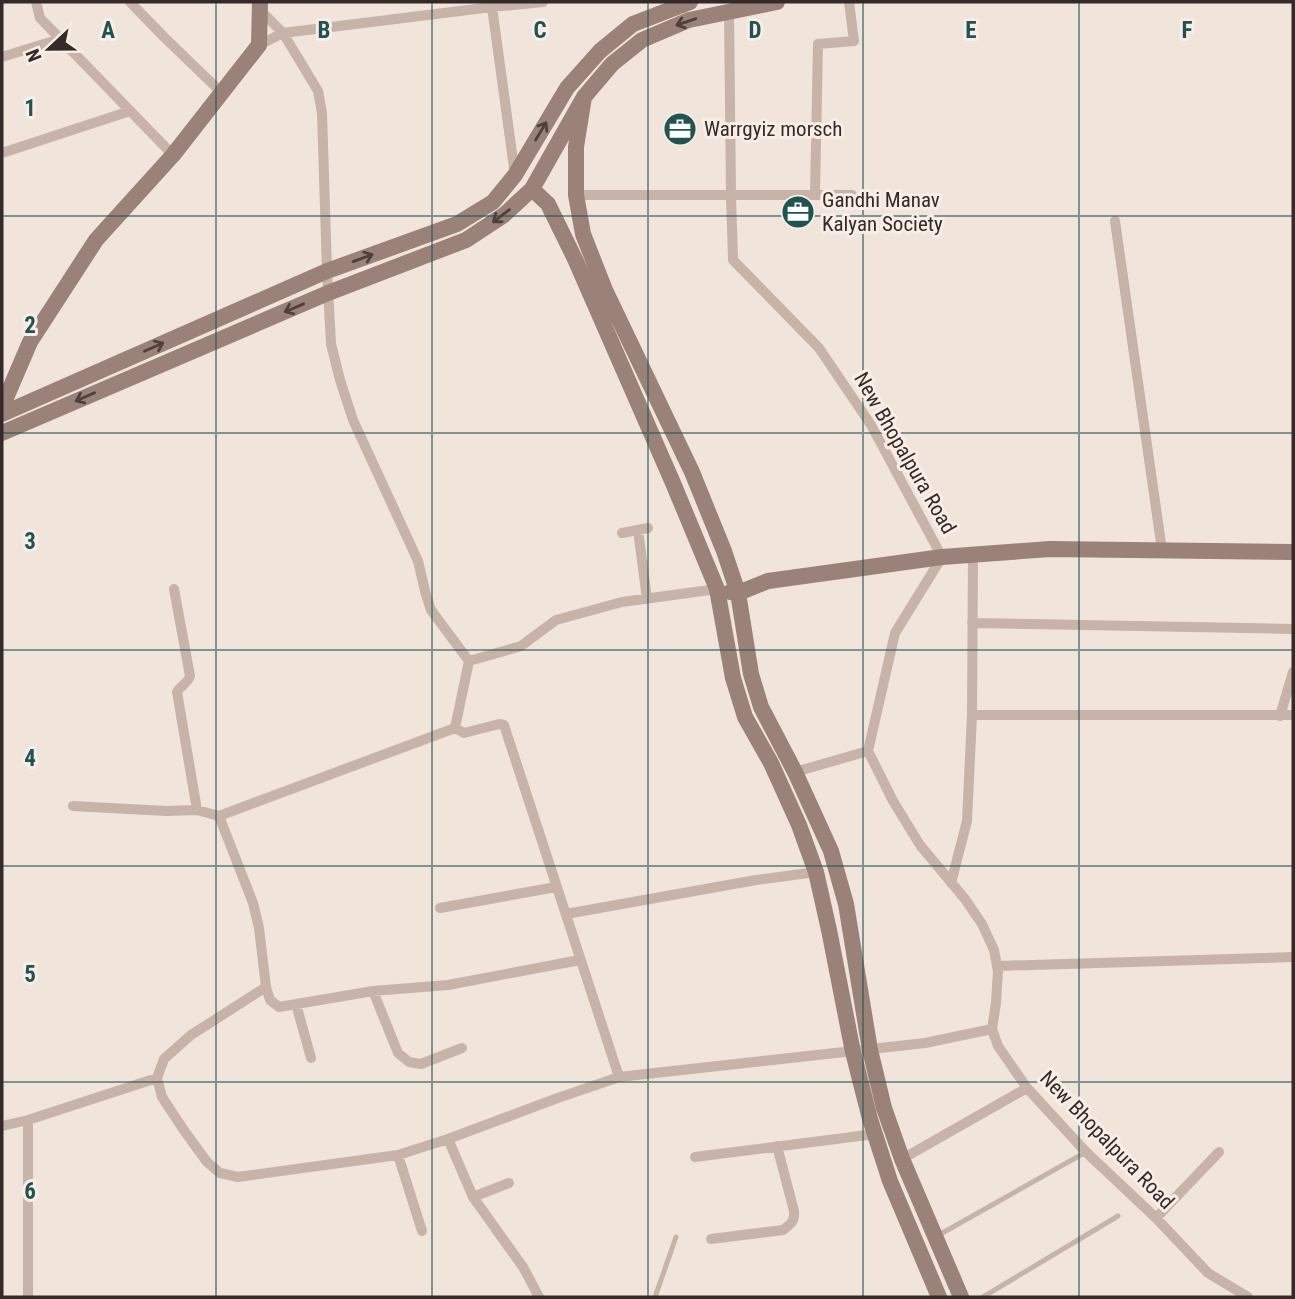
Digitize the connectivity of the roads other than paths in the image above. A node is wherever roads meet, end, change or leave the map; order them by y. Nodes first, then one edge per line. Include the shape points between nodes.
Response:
1 (36, 2) edge
2 (130, 2) edge
3 (542, 2) edge
4 (690, 2) edge
5 (771, 2) edge
6 (849, 2) edge
7 (491, 4) edge
8 (260, 6) edge
9 (729, 11) junction
10 (283, 33) junction
11 (60, 39) junction
12 (259, 45) junction
13 (2, 57) edge
14 (222, 93) junction
15 (584, 97) junction
16 (130, 111) junction
17 (2, 152) edge
18 (173, 155) junction
19 (515, 175) junction
20 (532, 189) junction
21 (815, 194) junction
22 (576, 195) junction
23 (731, 195) junction
24 (852, 195) dead end
25 (1115, 221) dead end
26 (327, 271) junction
27 (328, 293) junction
28 (2, 407) edge
29 (2, 414) edge
30 (3, 435) edge
31 (622, 533) dead end
32 (1162, 550) junction
33 (1293, 552) edge
34 (973, 555) junction
35 (942, 557) junction
36 (174, 589) dead end
37 (717, 589) junction
38 (738, 593) junction
39 (647, 599) junction
40 (972, 623) junction
41 (1293, 629) edge
42 (469, 661) junction
43 (1293, 672) edge
44 (972, 715) junction
45 (1293, 715) edge
46 (1280, 716) junction
47 (454, 729) junction
48 (868, 751) junction
49 (795, 772) junction
50 (73, 806) dead end
51 (197, 810) junction
52 (219, 816) junction
53 (816, 872) junction
54 (951, 883) junction
55 (556, 887) junction
56 (440, 908) dead end
57 (566, 914) junction
58 (1293, 957) edge
59 (580, 960) junction
60 (997, 966) junction
61 (265, 987) junction
62 (373, 991) junction
63 (296, 1004) junction
64 (992, 1029) junction
65 (462, 1048) dead end
66 (870, 1050) junction
67 (853, 1052) junction
68 (311, 1058) dead end
69 (619, 1077) junction
70 (157, 1078) junction
71 (1027, 1088) junction
72 (28, 1120) junction
73 (2, 1126) edge
74 (875, 1134) junction
75 (448, 1139) junction
76 (777, 1146) junction
77 (1086, 1152) junction
78 (1219, 1152) dead end
79 (398, 1154) junction
80 (695, 1157) dead end
81 (902, 1159) junction
82 (509, 1183) dead end
83 (474, 1198) junction
84 (1118, 1216) dead end
85 (1156, 1218) junction
86 (422, 1231) dead end
87 (676, 1237) dead end
88 (936, 1237) junction
89 (711, 1239) dead end
90 (28, 1297) edge
91 (539, 1297) edge
92 (655, 1297) edge
93 (939, 1297) edge
94 (961, 1297) edge
95 (983, 1297) edge
96 (1248, 1297) edge

1 - 11 street via 40,18
2 - 14 street
3 - 7 street
19 -> 4 street via 567,88 600,51 633,24
5 - 9 street
6 - 21 street via 854,41 818,44
7 - 10 street
7 - 19 street
8 - 10 street
8 - 12 street
9 -> 15 street via 689,20 642,40 612,64
9 - 23 street, New Bhopalpura Road
10 - 12 street
10 - 26 street via 318,91
11 - 13 street
11 - 16 street
12 - 14 street
14 - 18 street
15 - 20 street
15 - 22 street via 576,147
16 - 17 street
16 - 18 street
18 - 28 street via 96,240 30,342
26 -> 19 street via 457,224 492,202
20 -> 27 street via 466,240
20 - 37 street via 548,204 575,259
21 - 23 street
21 - 24 street
22 - 23 street
22 - 38 street via 583,234 692,472
23 - 35 street, New Bhopalpura Road via 733,260 819,348 871,425
25 - 32 street
26 - 27 street
29 -> 26 street
27 -> 30 street
27 - 42 street via 331,344 354,420 418,561 431,610
31 - 39 street via 643,529
32 - 33 street
32 - 34 street via 1050,548
34 - 35 street
34 - 40 street
35 - 38 street via 768,581
35 - 48 street, New Bhopalpura Road via 895,633
36 - 51 street via 190,676 177,692
37 - 38 street
37 - 39 street
37 - 53 street via 745,718 771,763
38 - 49 street via 761,707
39 - 42 street via 555,620 521,646
40 - 41 street
40 - 44 street
42 - 47 street
43 - 46 street
44 - 46 street
44 - 54 street via 967,821
45 - 46 street
47 - 52 street
47 - 55 street via 464,733 504,725
48 - 49 street
48 - 54 street via 920,845
49 - 66 street via 831,851 846,905
50 - 51 street
51 - 52 street
52 - 61 street via 253,903
53 - 57 street
53 - 67 street
54 - 60 street via 982,924
55 - 56 street
55 - 57 street
57 - 59 street
58 - 60 street
59 - 62 street via 448,985
59 - 69 street
60 - 64 street
61 - 63 street via 270,1000 279,1006
61 - 70 street via 191,1035 164,1059
62 - 63 street
62 - 65 street via 398,1054 408,1062 421,1064
63 - 68 street
64 - 66 street
64 - 71 street, New Bhopalpura Road via 998,1046
66 - 67 street
66 - 81 street
67 - 69 street
67 - 74 street
69 - 75 street
70 - 72 street
70 - 79 street via 162,1097 183,1129 220,1173 238,1177
71 - 77 street, New Bhopalpura Road
71 - 81 street
72 - 73 street
72 - 90 street
74 - 76 street
74 - 93 street
75 - 79 street
75 - 83 street
76 - 80 street
76 - 89 street via 795,1219 783,1230
77 - 85 street, New Bhopalpura Road
77 - 88 lane
78 - 85 street
79 - 86 street
81 - 88 street
82 - 83 street
83 - 91 street via 523,1266
84 - 95 lane
85 - 96 street, New Bhopalpura Road via 1208,1273
87 - 92 lane
88 - 94 street

